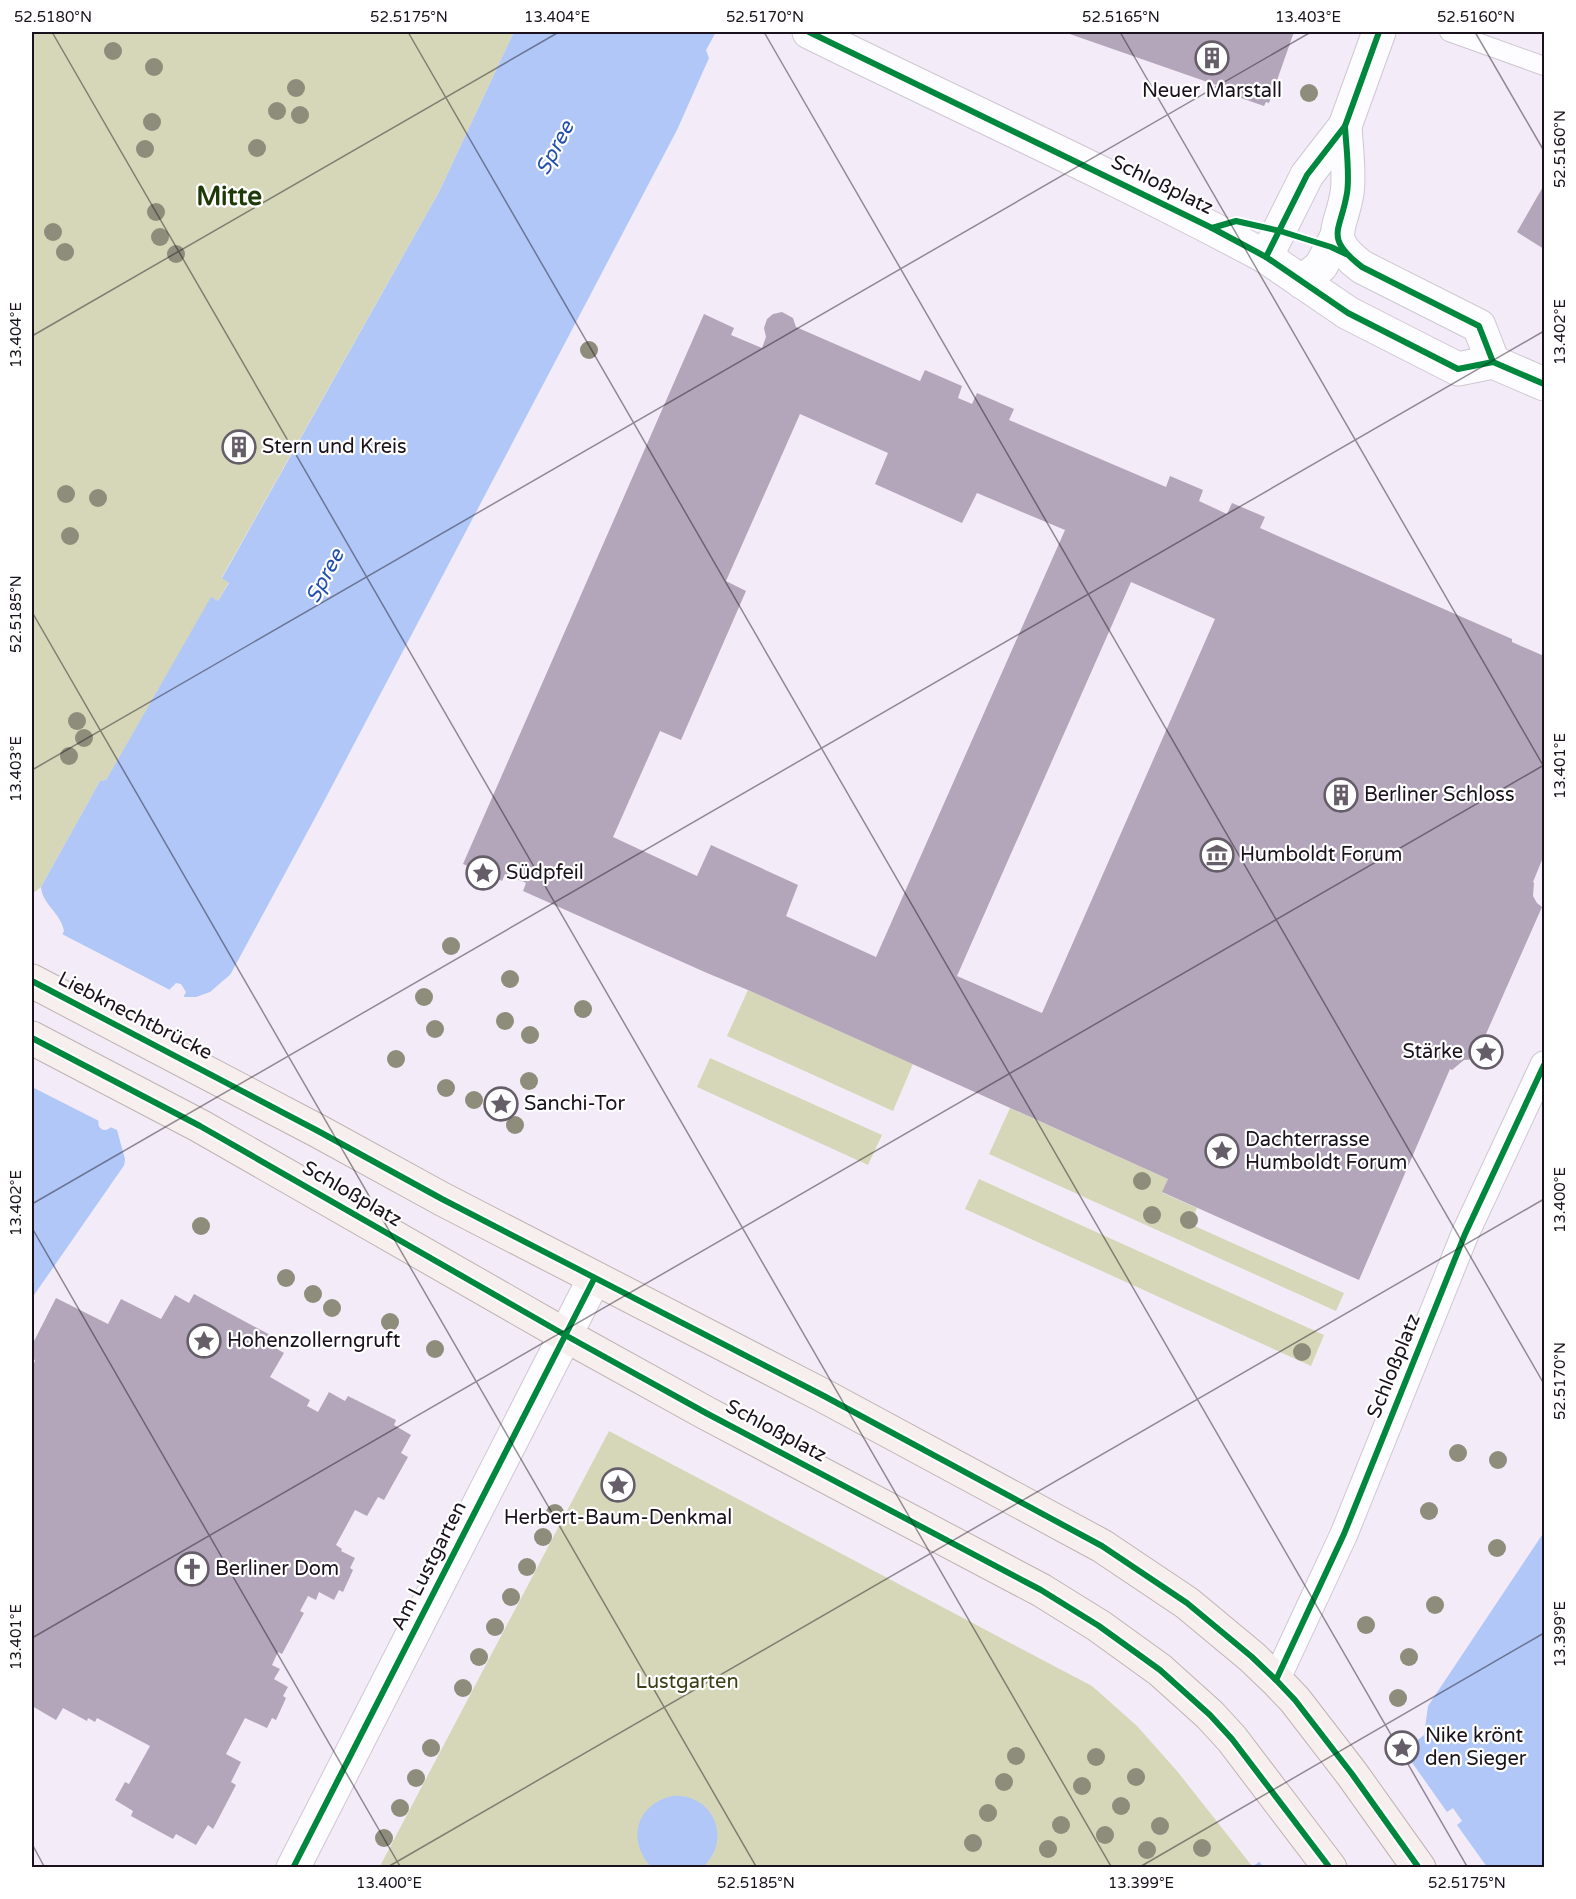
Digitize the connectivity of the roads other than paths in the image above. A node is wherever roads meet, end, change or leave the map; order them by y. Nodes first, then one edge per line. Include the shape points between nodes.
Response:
1 (809, 32) edge
2 (1380, 32) edge
3 (1449, 32) edge
4 (1545, 66) edge
5 (1345, 126) junction
6 (1340, 223) junction
7 (1266, 257) junction
8 (1302, 282) junction
9 (1493, 362) junction
10 (1545, 384) edge
11 (32, 981) edge
12 (32, 1038) edge
13 (1545, 1065) edge
14 (222, 1080) joint
15 (594, 1279) junction
16 (565, 1335) junction
17 (1276, 1680) junction
18 (293, 1868) edge
19 (1330, 1868) edge
20 (1419, 1868) edge

1 - 7 street, Schloßplatz
2 - 5 street
3 - 4 lane
5 - 6 street via 1347,192
5 - 7 street via 1307,176
6 - 8 street via 1321,266
6 - 9 street via 1346,254 1362,267 1479,326
7 - 8 street, Schloßplatz
8 - 9 street, Schloßplatz via 1348,313 1458,369
9 - 10 street
11 - 14 main road, Liebknechtbrücke
12 - 16 main road, Schloßplatz via 200,1126
13 - 17 street, Schloßplatz via 1465,1234 1344,1534
14 - 15 main road, Schloßplatz
15 - 16 street, Am Lustgarten
15 - 17 main road, Schloßplatz via 824,1396 1102,1546 1187,1603
16 - 18 street, Am Lustgarten
16 - 19 main road, Schloßplatz via 1041,1590 1099,1626 1160,1670 1232,1738
17 - 20 main road, Schloßplatz via 1352,1774

